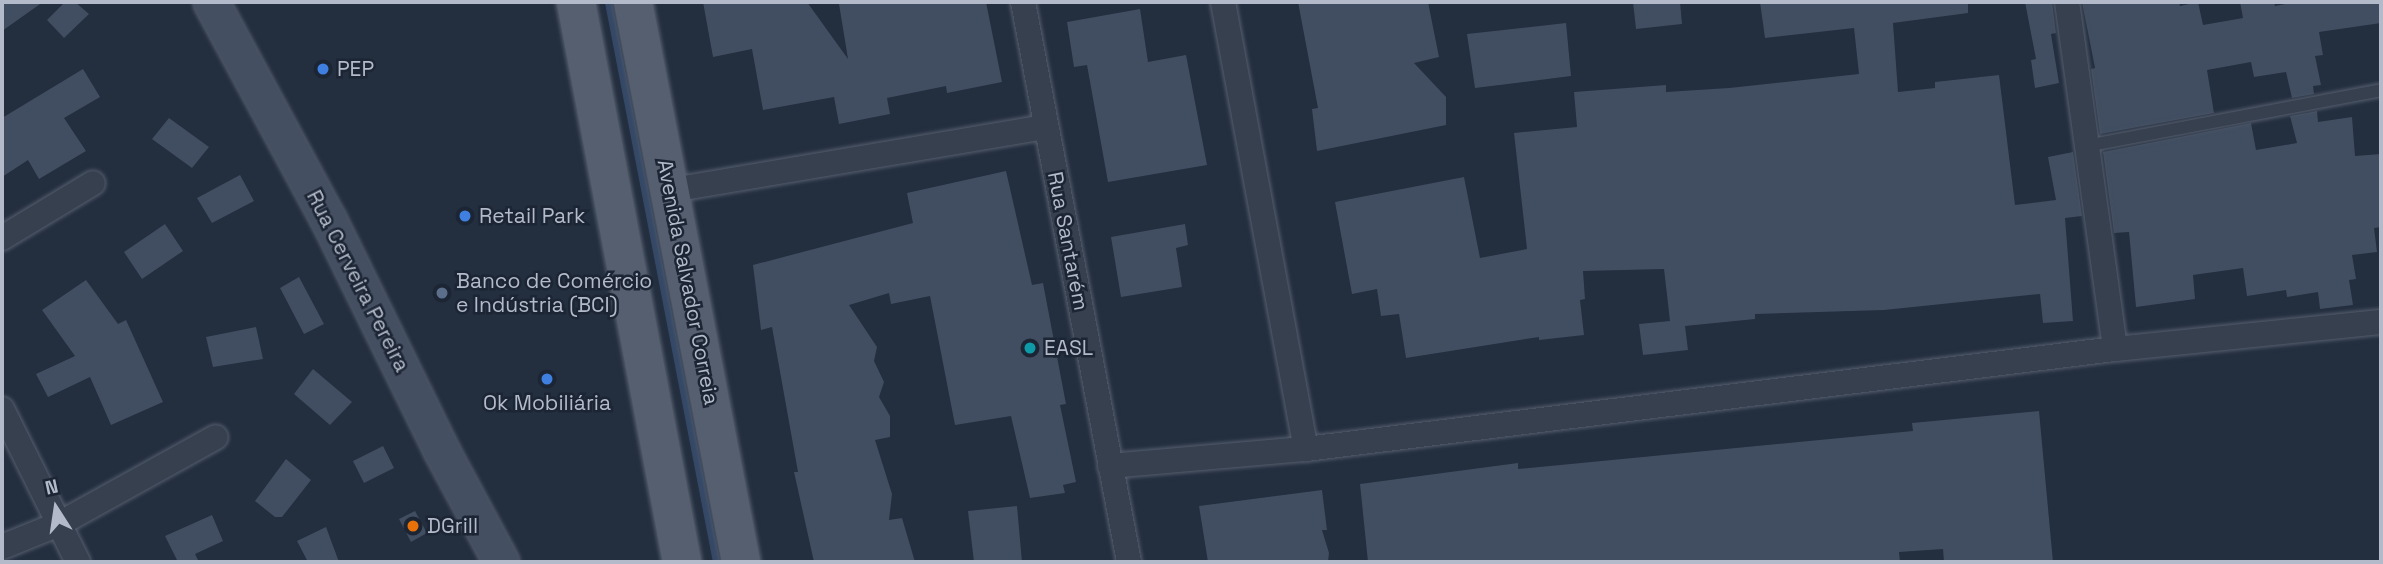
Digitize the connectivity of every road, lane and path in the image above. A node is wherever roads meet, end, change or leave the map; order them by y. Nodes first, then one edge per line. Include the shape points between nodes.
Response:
1 (211, 2) edge
2 (576, 2) edge
3 (633, 2) edge
4 (1023, 2) edge
5 (1223, 2) edge
6 (2067, 2) edge
7 (2381, 90) edge
8 (1046, 127) junction
9 (2086, 146) junction
10 (93, 183) dead end
11 (672, 190) junction
12 (2, 238) edge
13 (2381, 322) edge
14 (2115, 349) junction
15 (2, 409) edge
16 (216, 437) dead end
17 (1306, 449) junction
18 (1110, 466) junction
19 (59, 524) junction
20 (2, 547) edge
21 (78, 562) edge
22 (501, 562) edge
23 (682, 562) edge
24 (741, 562) edge
25 (1129, 562) edge

1 - 22 main road, Rua Cerveira Pereira via 328,219
2 - 23 main road
3 - 11 main road, Avenida Salvador Correia
4 - 8 street, Rua Santarém
5 - 17 street
6 - 9 street
7 - 9 lane
8 - 11 street
8 - 18 street, Rua Santarém
9 - 14 street
10 - 12 street
11 - 24 main road, Avenida Salvador Correia
13 - 14 street
14 - 17 street
15 - 19 street
16 - 19 street
17 - 18 street
18 - 25 street, Rua Santarém
19 - 20 street
19 - 21 street

